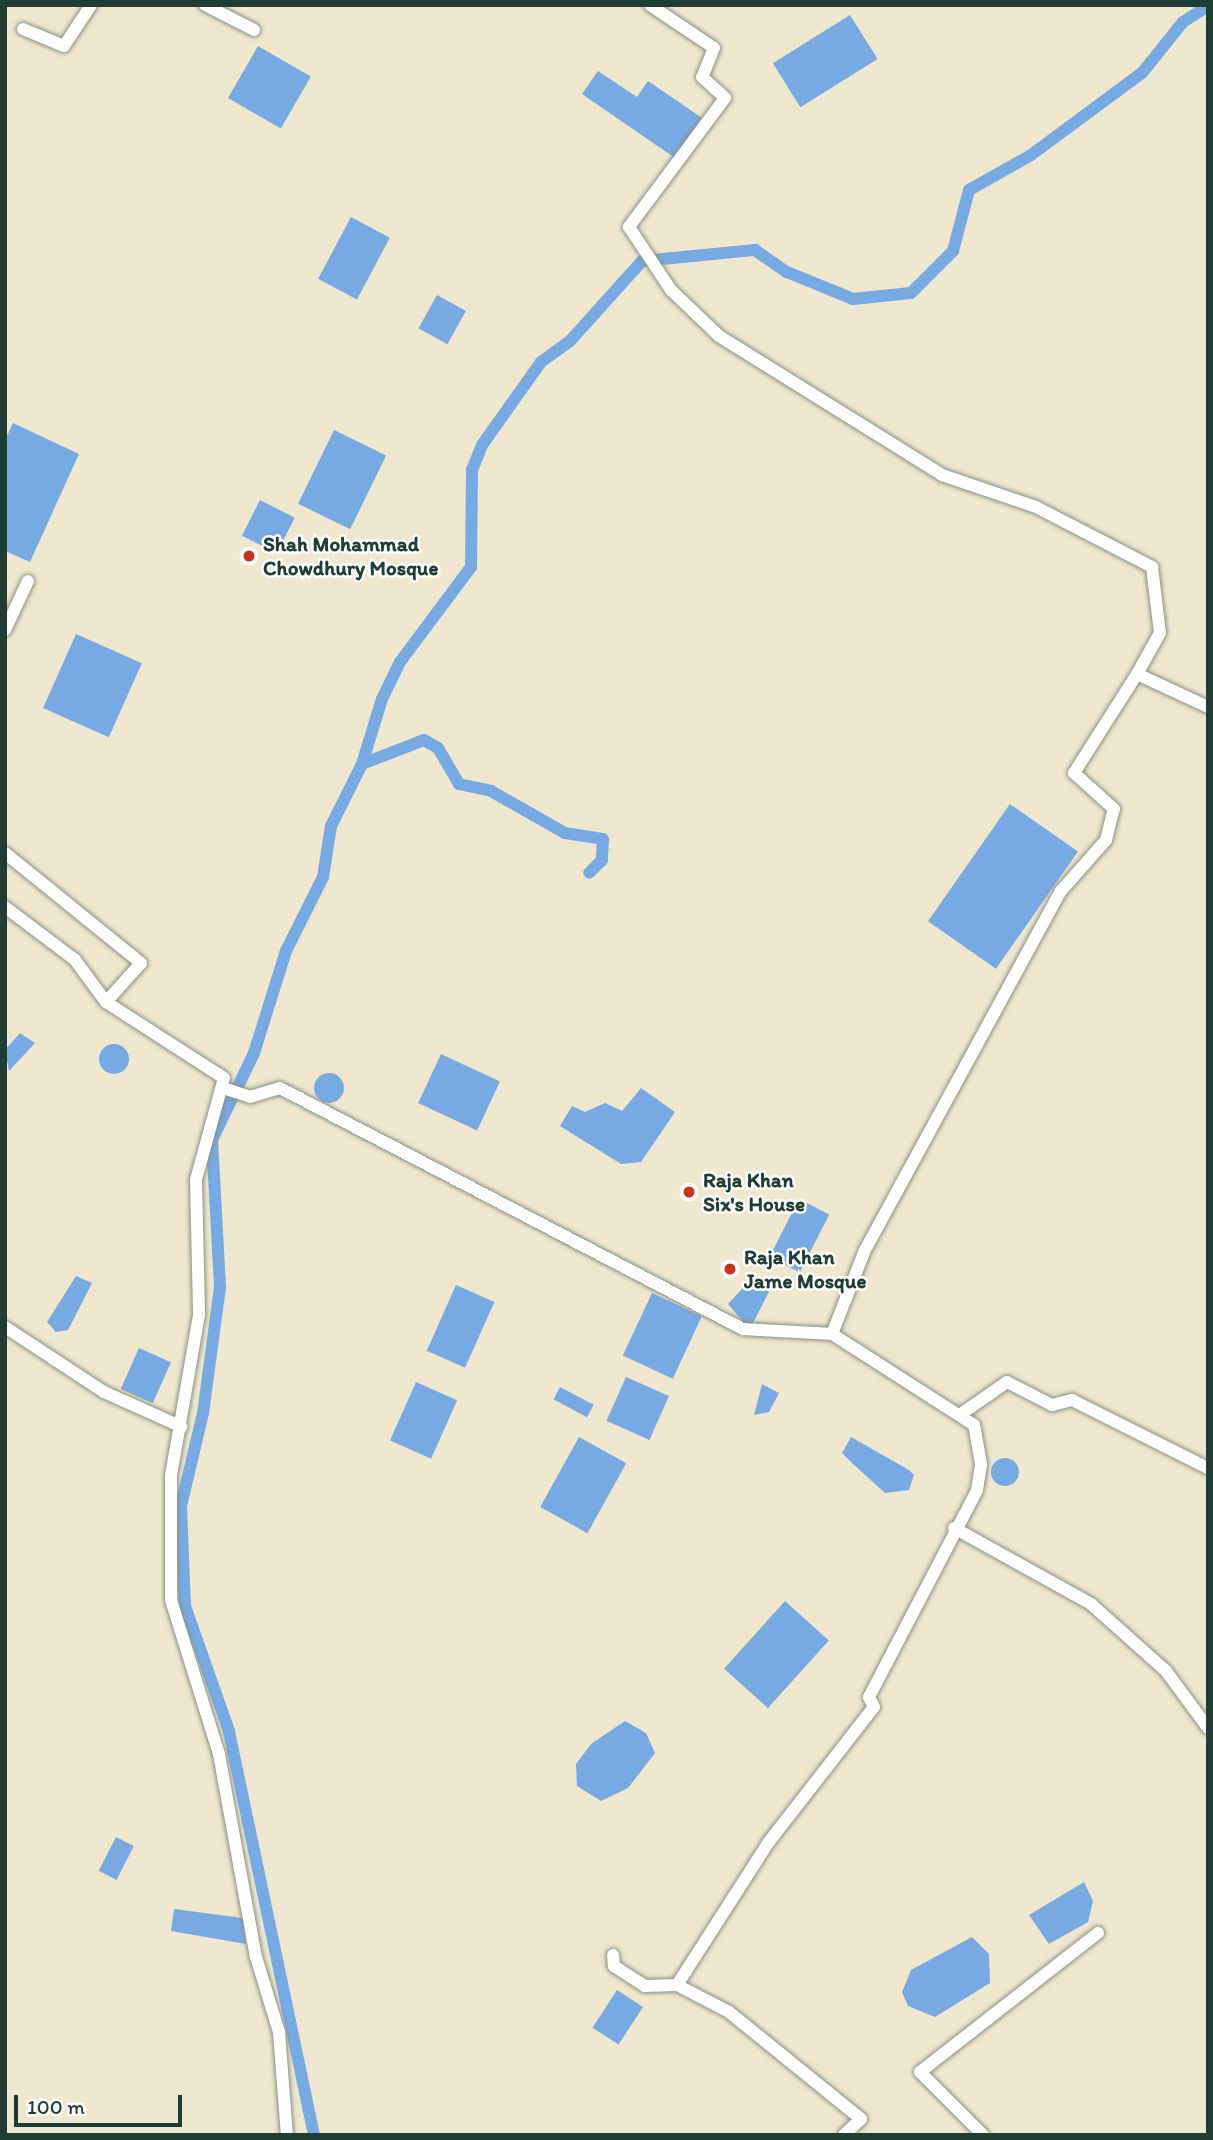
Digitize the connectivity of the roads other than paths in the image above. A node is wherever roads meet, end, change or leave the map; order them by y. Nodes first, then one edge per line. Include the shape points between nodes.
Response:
1 (91, 5) edge
2 (205, 5) edge
3 (650, 5) edge
4 (23, 29) dead end
5 (254, 30) dead end
6 (28, 581) dead end
7 (5, 630) edge
8 (1137, 674) junction
9 (1208, 707) edge
10 (5, 853) edge
11 (5, 906) edge
12 (106, 1002) junction
13 (223, 1088) junction
14 (5, 1327) edge
15 (832, 1334) junction
16 (961, 1414) junction
17 (182, 1427) junction
18 (1208, 1468) edge
19 (954, 1528) junction
20 (1208, 1728) edge
21 (1098, 1933) dead end
22 (613, 1955) dead end
23 (677, 1985) junction
24 (287, 2135) edge
25 (844, 2135) edge
26 (982, 2135) edge

1 - 4 street via 64,46
2 - 5 street
3 - 8 street via 714,48 702,76 725,98 629,227 671,290 719,336 942,475 1036,507 1152,567 1160,633
6 - 7 street
8 - 9 street
8 - 15 street via 1074,773 1114,809 1106,840 1061,891 865,1250
10 - 12 street via 141,963
11 - 12 street via 75,960
12 - 13 street via 224,1079
13 - 15 street via 250,1097 280,1088 743,1329
13 - 17 street via 196,1180 199,1304
14 - 17 street via 104,1392
15 - 16 street
16 - 18 street via 1007,1382 1052,1405 1072,1400
16 - 19 street via 974,1425 981,1464 977,1490
17 - 24 street via 171,1476 171,1600 219,1754 256,1957 279,2032
19 - 20 street via 1091,1604 1166,1671
19 - 23 street via 869,1697 874,1707 768,1843
21 - 26 street via 920,2072
22 - 23 street via 614,1966 645,1986
23 - 25 street via 729,2012 860,2119

